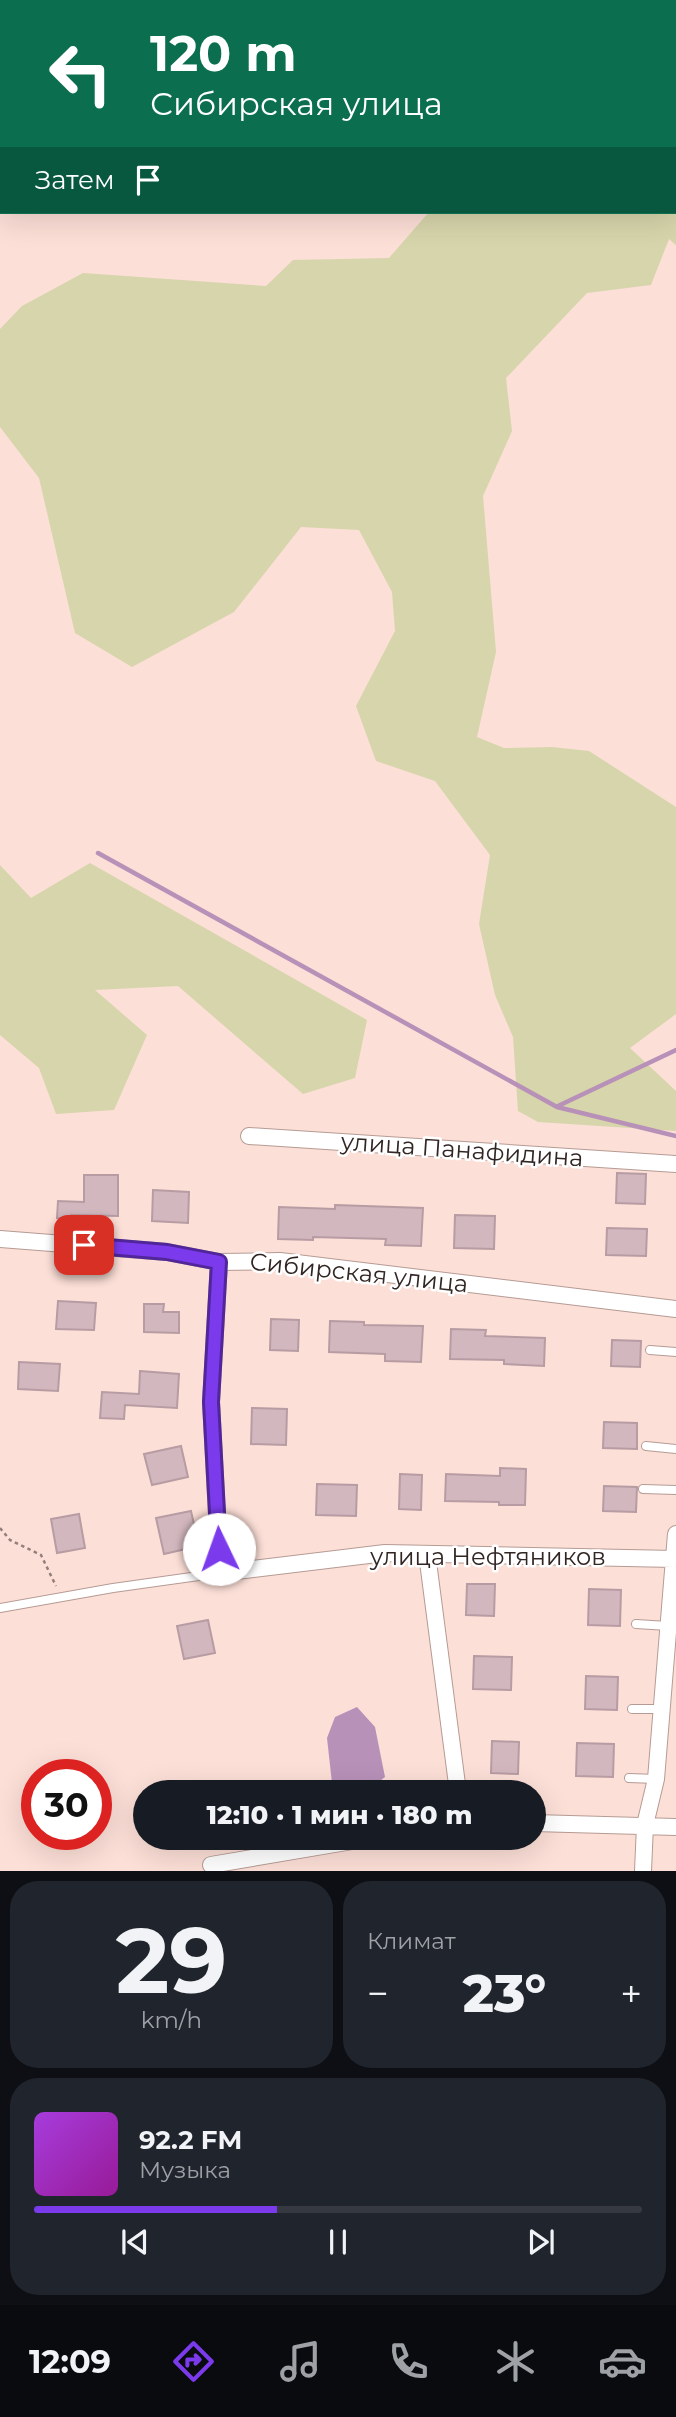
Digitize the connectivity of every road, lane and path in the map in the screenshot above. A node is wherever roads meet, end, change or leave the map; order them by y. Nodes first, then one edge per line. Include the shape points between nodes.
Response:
1 (249, 1136) dead end
2 (676, 1164) edge
3 (0, 1239) edge
4 (219, 1262) junction
5 (676, 1309) edge
6 (650, 1350) dead end
7 (676, 1352) edge
8 (646, 1446) dead end
9 (676, 1449) edge
10 (643, 1489) dead end
11 (676, 1490) edge
12 (0, 1528) edge
13 (676, 1534) edge
14 (427, 1554) junction
15 (674, 1559) junction
16 (220, 1573) junction
17 (62, 1597) junction
18 (0, 1608) edge
19 (636, 1624) dead end
20 (668, 1626) junction
21 (632, 1709) dead end
22 (662, 1709) junction
23 (629, 1778) dead end
24 (656, 1779) junction
25 (456, 1780) edge
26 (546, 1823) edge
27 (645, 1825) junction
28 (676, 1827) edge
29 (299, 1850) edge
30 (211, 1865) dead end
31 (643, 1871) edge

1 - 2 street, улица Панафидина
3 - 4 street, Сибирская улица via 167,1252
4 - 5 street, Сибирская улица via 280,1261
4 - 16 street via 211,1402
6 - 7 lane
8 - 9 lane
10 - 11 lane
12 - 17 path via 10,1540 41,1555
13 - 15 street
14 - 15 street, улица Нефтяников
14 - 16 street, улица Нефтяников via 385,1553
14 - 25 street
15 - 20 street
16 - 17 lane
17 - 18 lane
19 - 20 lane
20 - 22 street
21 - 22 lane
22 - 24 street
23 - 24 lane
24 - 27 street
26 - 27 street
27 - 28 street
27 - 31 street
29 - 30 street

